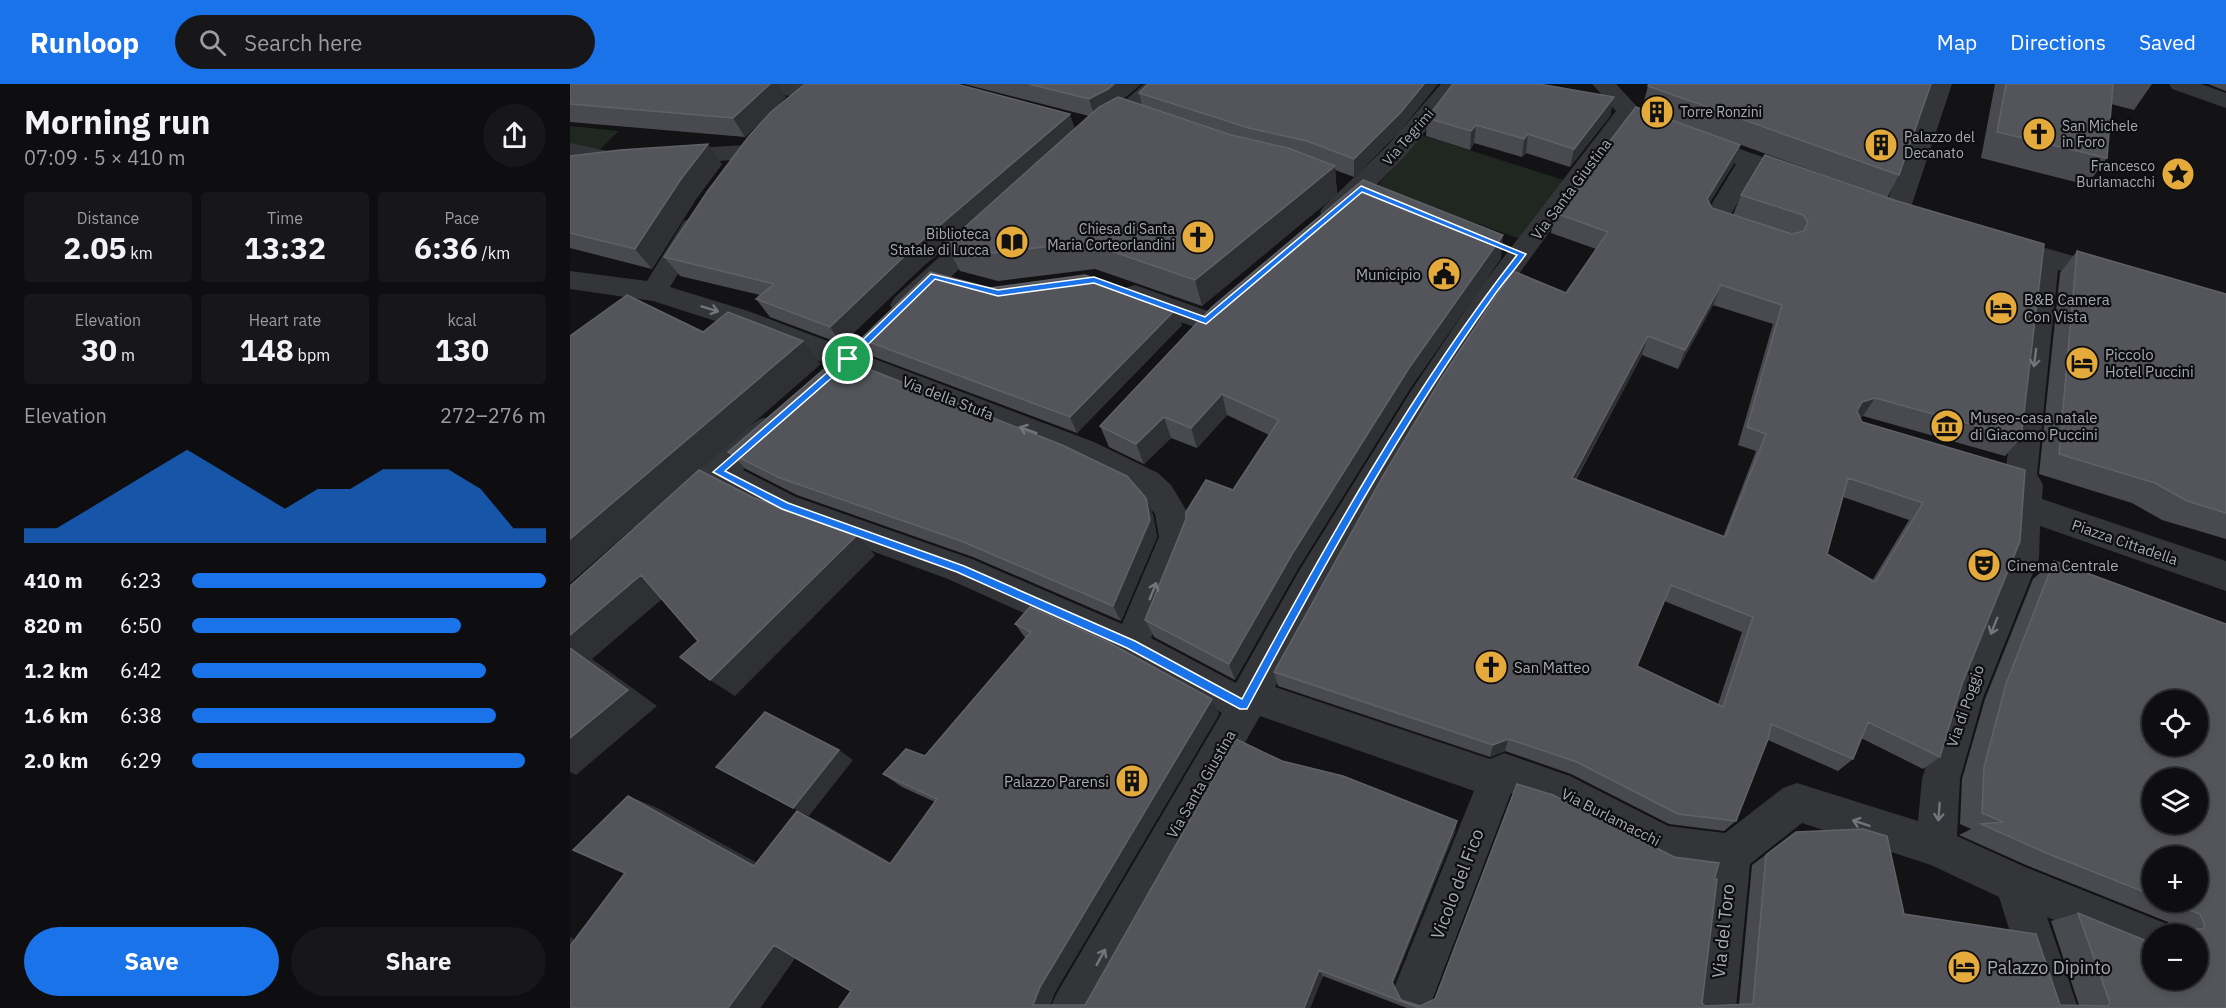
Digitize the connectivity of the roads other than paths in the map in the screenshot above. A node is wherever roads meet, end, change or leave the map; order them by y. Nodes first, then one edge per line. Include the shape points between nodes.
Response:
1 (759, 84) edge
2 (1157, 84) edge
3 (1453, 84) edge
4 (1941, 84) edge
5 (2180, 84) edge
6 (815, 88) edge
7 (1604, 90) edge
8 (2226, 101) edge
9 (1630, 113) junction
10 (784, 115) edge
11 (1085, 131) edge
12 (570, 150) edge
13 (617, 161) junction
14 (1750, 161) junction
15 (570, 173) edge
16 (726, 177) edge
17 (1330, 178) edge
18 (1824, 188) edge
19 (1372, 193) junction
20 (708, 203) edge
21 (1896, 212) edge
22 (1003, 214) edge
23 (1316, 228) edge
24 (1971, 235) edge
25 (1774, 240) edge
26 (2046, 258) junction
27 (934, 276) junction
28 (570, 280) edge
29 (2136, 284) edge
30 (966, 285) edge
31 (1117, 288) edge
32 (654, 292) junction
33 (865, 342) junction
34 (1182, 347) edge
35 (822, 382) edge
36 (787, 412) edge
37 (718, 472) junction
38 (2025, 507) junction
39 (666, 520) edge
40 (2226, 576) edge
41 (1131, 645) junction
42 (1246, 700) junction
43 (1497, 780) junction
44 (1936, 847) junction
45 (1731, 854) junction
46 (2014, 883) junction
47 (2142, 935) edge
48 (1416, 988) dead end
49 (1072, 1008) edge
50 (1714, 1008) edge
51 (2056, 1008) edge

1 - 6 street
2 - 11 street via 1134,118
3 - 19 street, Via Tegrimi
4 - 21 street
5 - 8 street
6 - 10 street
7 - 9 street
9 - 14 street
9 - 42 street, Via Santa Giustina via 1511,250 1490,295 1421,399 1311,581
12 - 13 street
13 - 15 street
13 - 16 street via 752,144
14 - 18 street
14 - 25 street via 1715,220
17 - 19 street
19 - 23 street, Via Tegrimi
20 - 32 street
22 - 27 street
24 - 26 street
26 - 29 street
26 -> 38 street via 2010,472 2027,485
27 - 30 street
27 - 33 street
28 - 32 street, Via della Stufa
31 - 34 street via 1216,313
32 -> 33 street, Via della Stufa via 741,319
33 - 35 street
41 -> 33 street, Via della Stufa via 1175,537 1171,512 1160,494 1091,442
36 - 37 street
37 - 39 street
37 - 41 street via 785,506 960,569
38 - 40 street, Piazza Cittadella
38 -> 44 street, Via di Poggio via 2022,558 1965,698 1941,778
41 - 42 street
42 - 43 street
49 -> 42 street, Via Santa Giustina via 1225,745
43 - 45 street, Via Burlamacchi via 1504,772 1556,789 1664,845
43 - 48 street, Vicolo del Fico
44 -> 45 street via 1797,802
44 - 46 street
45 - 50 street, Via del Toro
46 - 47 street
46 - 51 street

